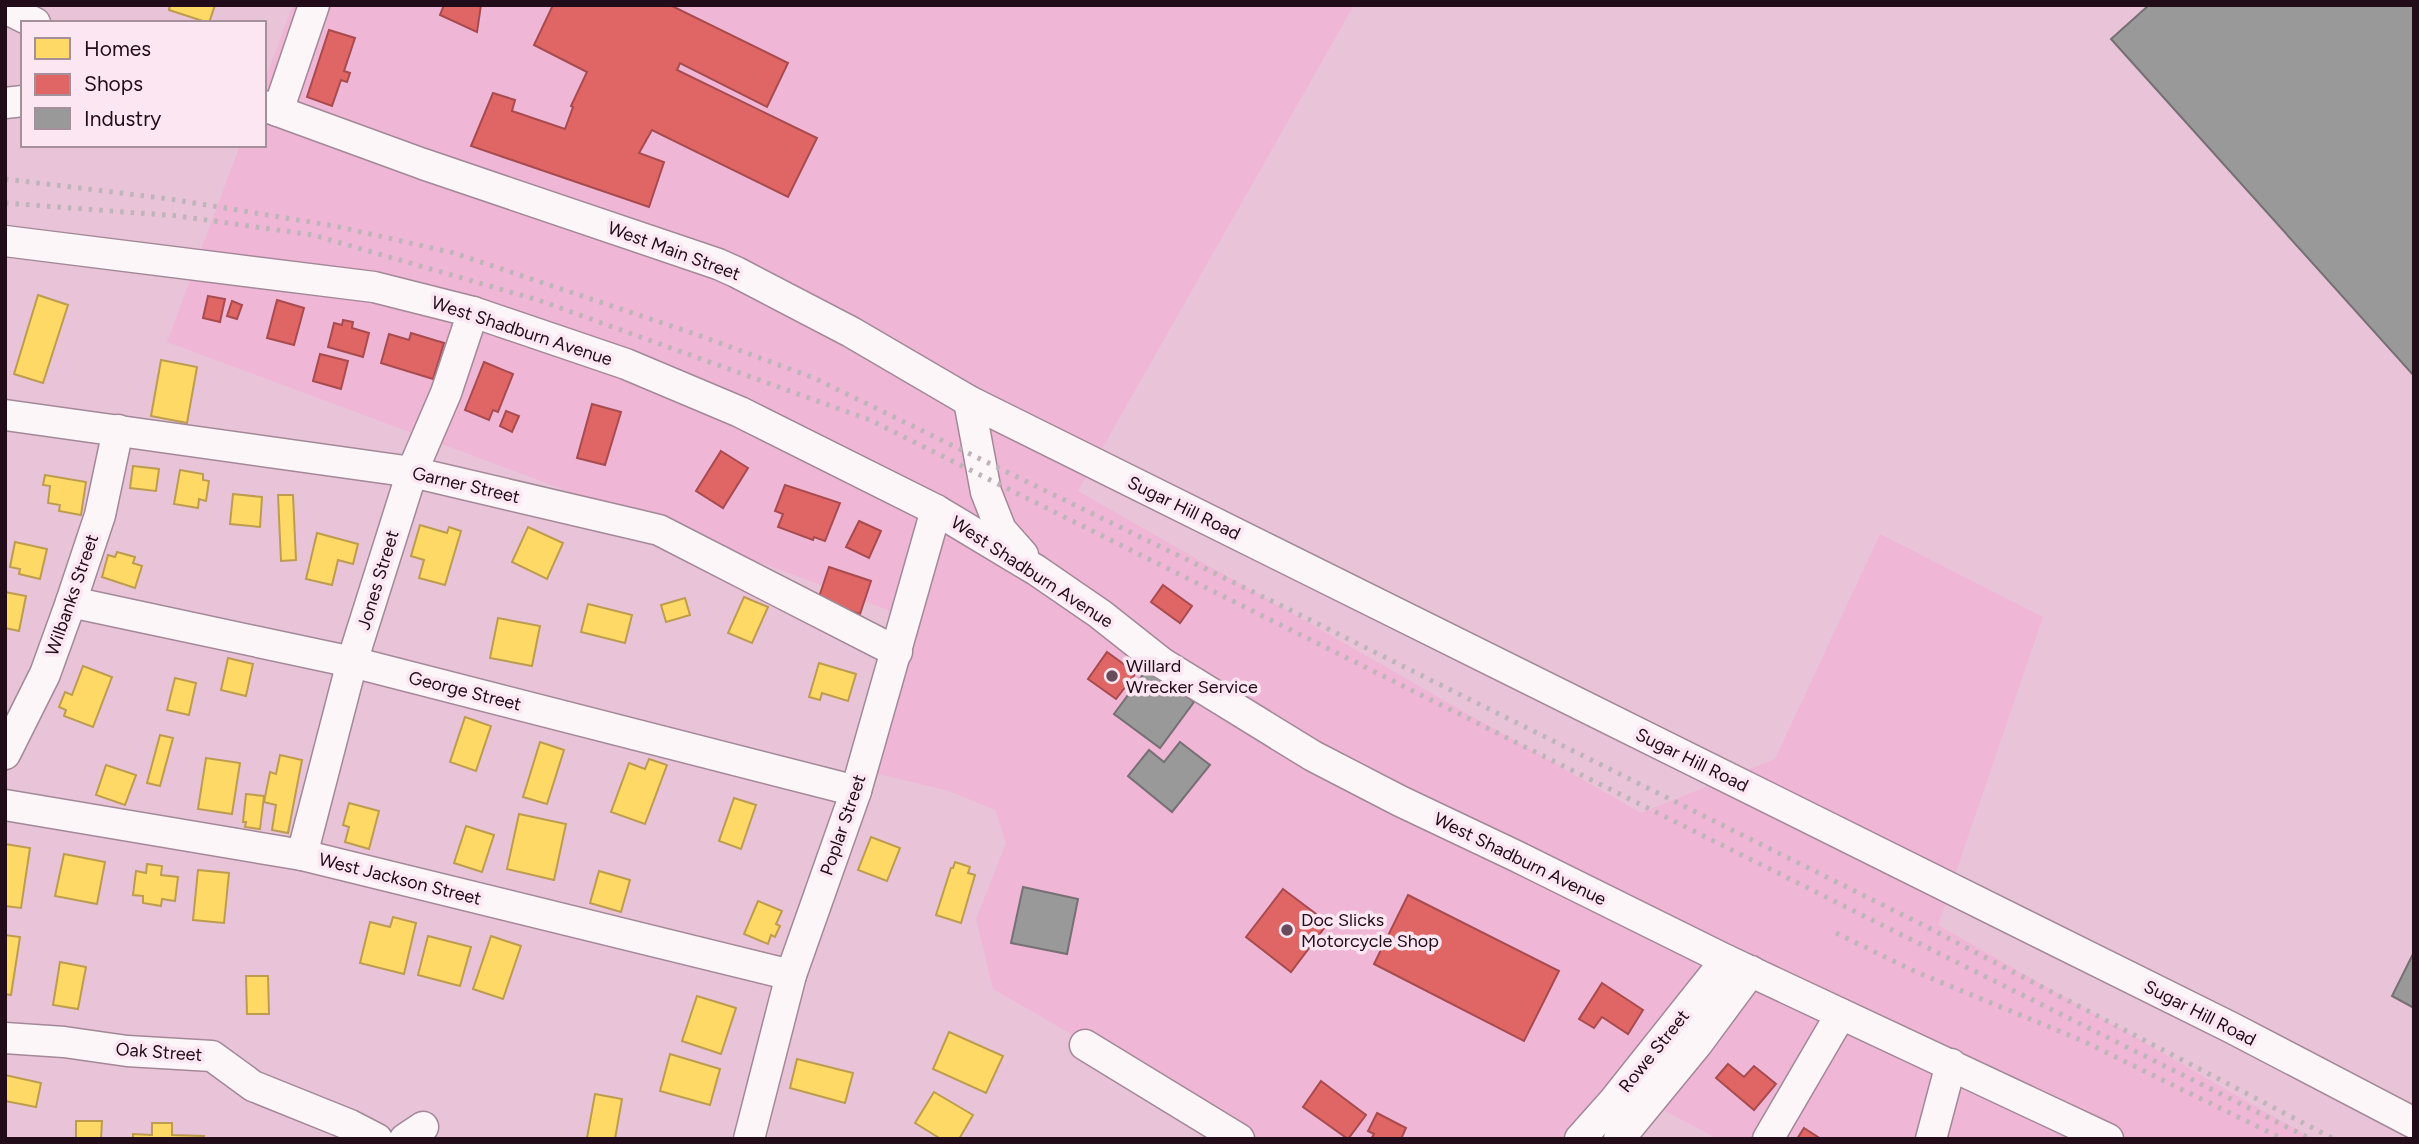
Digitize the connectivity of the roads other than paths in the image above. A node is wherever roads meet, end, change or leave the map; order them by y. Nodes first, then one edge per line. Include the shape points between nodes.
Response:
1 (314, 5) edge
2 (5, 8) edge
3 (31, 21) edge
4 (271, 109) edge
5 (5, 242) edge
6 (472, 312) junction
7 (969, 401) junction
8 (5, 415) edge
9 (118, 430) junction
10 (412, 472) junction
11 (936, 510) junction
12 (1036, 570) junction
13 (71, 602) junction
14 (897, 652) junction
15 (352, 662) junction
16 (5, 754) edge
17 (856, 791) junction
18 (5, 805) edge
19 (302, 855) junction
20 (1738, 966) junction
21 (791, 975) junction
22 (1841, 1014) junction
23 (5, 1038) edge
24 (1085, 1045) dead end
25 (1951, 1064) junction
26 (2414, 1122) edge
27 (377, 1139) edge
28 (749, 1139) edge
29 (1238, 1139) edge
30 (1580, 1139) edge
31 (1619, 1139) edge
32 (1768, 1139) edge
33 (1931, 1139) edge
34 (2108, 1139) edge

1 - 4 street
2 - 3 street
4 - 7 street, West Main Street via 718,264 851,332
5 - 6 street, West Shadburn Avenue via 374,287
6 - 10 street, Jones Street via 446,393
6 - 11 street, West Shadburn Avenue via 626,364 740,412
7 - 12 street via 978,458 1001,530
7 - 26 street, Sugar Hill Road
8 - 9 street, Garner Street
9 - 10 street, Garner Street
9 - 13 street, Wilbanks Street via 100,515
10 - 14 street, Garner Street via 659,530
10 - 15 street, Jones Street
11 - 12 street, West Shadburn Avenue
11 - 14 street, Poplar Street
12 - 20 street, West Shadburn Avenue via 1162,663 1313,756
13 - 15 street, George Street
13 - 16 street, Wilbanks Street via 45,674
14 - 17 street, Poplar Street
15 - 17 street, George Street
15 - 19 street, Jones Street
17 - 21 street, Poplar Street
18 - 19 street, West Jackson Street
19 - 21 street, West Jackson Street
20 - 22 street, West Shadburn Avenue
20 - 30 street, Rowe Street
20 - 31 street via 1697,1044
21 - 28 street, Poplar Street
22 - 25 street, West Shadburn Avenue
22 - 32 street
23 - 27 street, Oak Street via 212,1056 253,1086
24 - 29 street
25 - 33 street
25 - 34 street, West Shadburn Avenue

